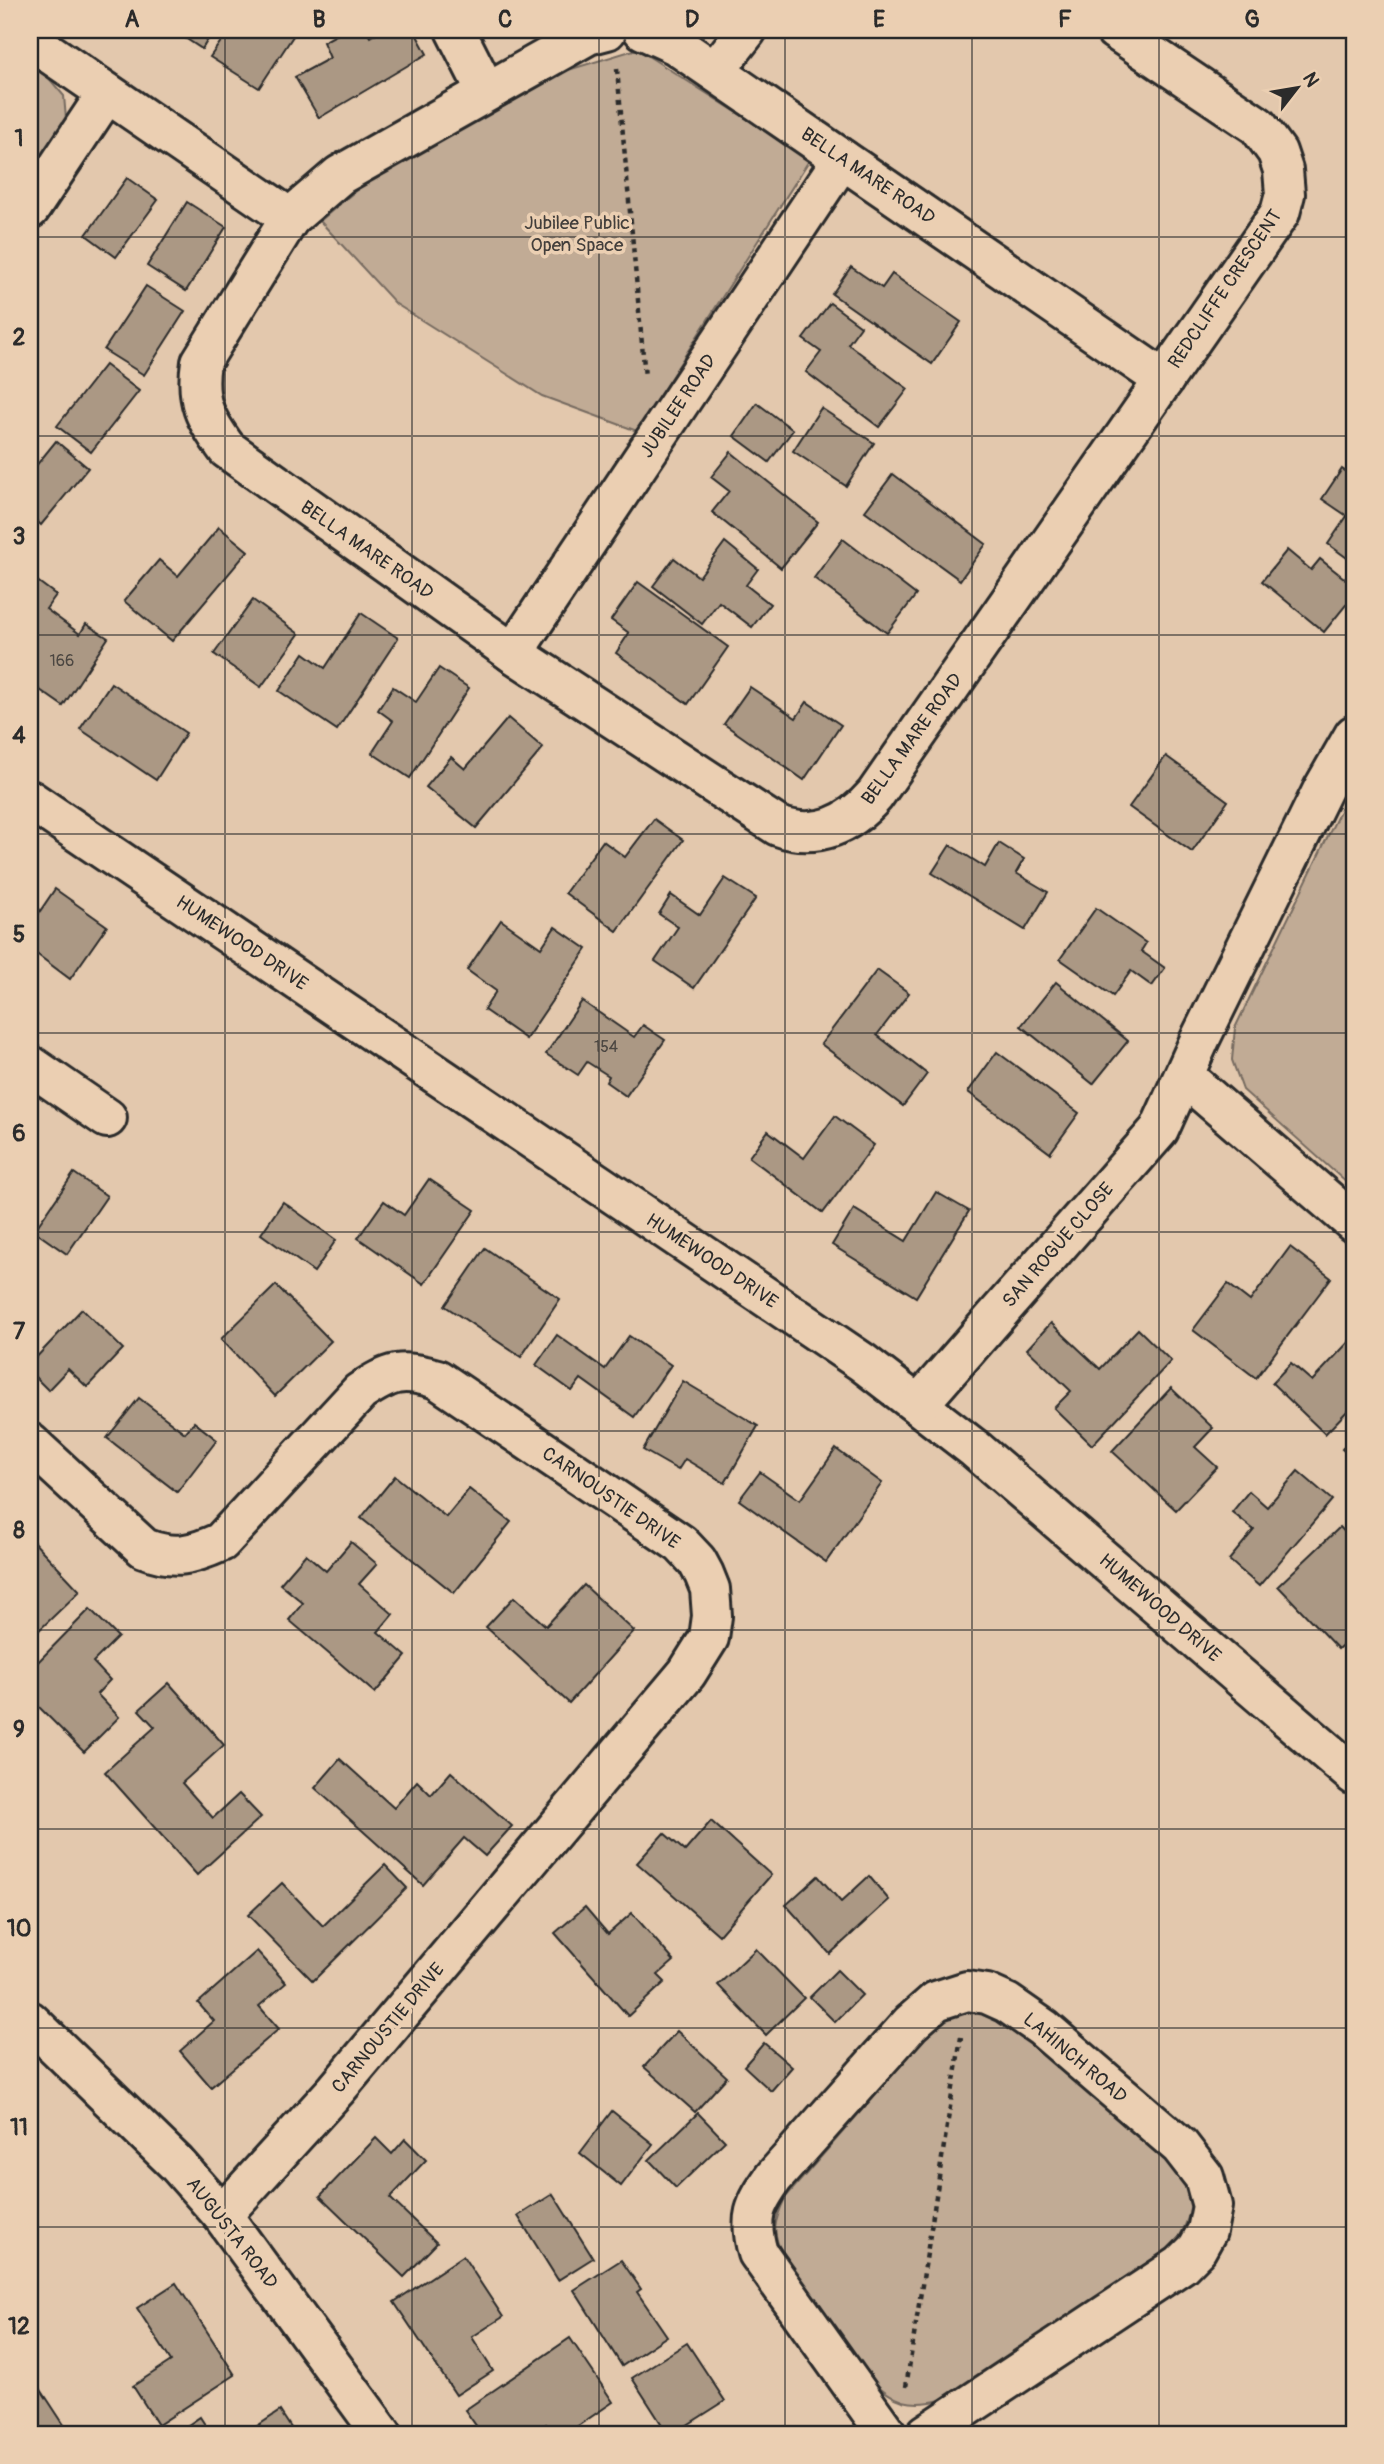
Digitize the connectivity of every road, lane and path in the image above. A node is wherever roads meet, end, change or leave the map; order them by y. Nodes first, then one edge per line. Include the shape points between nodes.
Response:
1 (455, 30) edge
2 (643, 30) edge
3 (747, 30) edge
4 (1115, 30) edge
5 (30, 40) edge
6 (612, 44) edge
7 (715, 72) junction
8 (486, 91) junction
9 (107, 93) junction
10 (842, 159) junction
11 (30, 209) edge
12 (290, 218) junction
13 (1164, 380) junction
14 (651, 446) junction
15 (513, 653) junction
16 (1354, 735) edge
17 (30, 800) edge
18 (30, 1065) edge
19 (1185, 1077) junction
20 (107, 1118) dead end
21 (1354, 1223) edge
22 (919, 1404) junction
23 (30, 1443) edge
24 (1354, 1775) edge
25 (967, 1990) junction
26 (30, 2021) edge
27 (222, 2215) junction
28 (905, 2393) dead end
29 (383, 2434) edge
30 (887, 2434) edge
31 (926, 2434) edge

1 - 8 street
2 - 7 street, BELLA MARE ROAD via 676,45
3 - 7 street
4 - 13 street, REDCLIFFE CRESCENT via 1258,126 1277,152 1283,170 1280,213
5 - 9 street
6 - 8 street, BELLA MARE ROAD via 588,35
6 - 14 path
7 - 10 street, BELLA MARE ROAD
8 - 12 street, BELLA MARE ROAD via 340,175
9 - 11 street
9 - 12 street
10 - 13 street, BELLA MARE ROAD
10 - 14 street, JUBILEE ROAD
12 - 15 street, BELLA MARE ROAD via 201,362 198,388 205,415 228,449
13 - 15 street, BELLA MARE ROAD via 875,795 858,814 835,827 793,831 778,826
14 - 15 street, JUBILEE ROAD
16 - 19 street, SAN ROGUE CLOSE via 1323,789
17 - 22 street, HUMEWOOD DRIVE
18 - 20 street
19 - 21 street
19 - 22 street, SAN ROGUE CLOSE via 1159,1130
22 - 24 street, HUMEWOOD DRIVE
23 - 27 street, CARNOUSTIE DRIVE via 144,1548 175,1556 196,1553 221,1542 360,1392 384,1377 418,1373 438,1380 681,1544 697,1561 710,1589 709,1638 687,1673 336,2090
25 - 28 path
25 - 30 street via 936,2001 911,2023 756,2203 753,2222 758,2253
25 - 31 street, LAHINCH ROAD via 1007,2003 1043,2028 1180,2146 1204,2177 1212,2206 1207,2231 1181,2265
26 - 27 street, AUGUSTA ROAD via 176,2163
27 - 29 street, AUGUSTA ROAD

